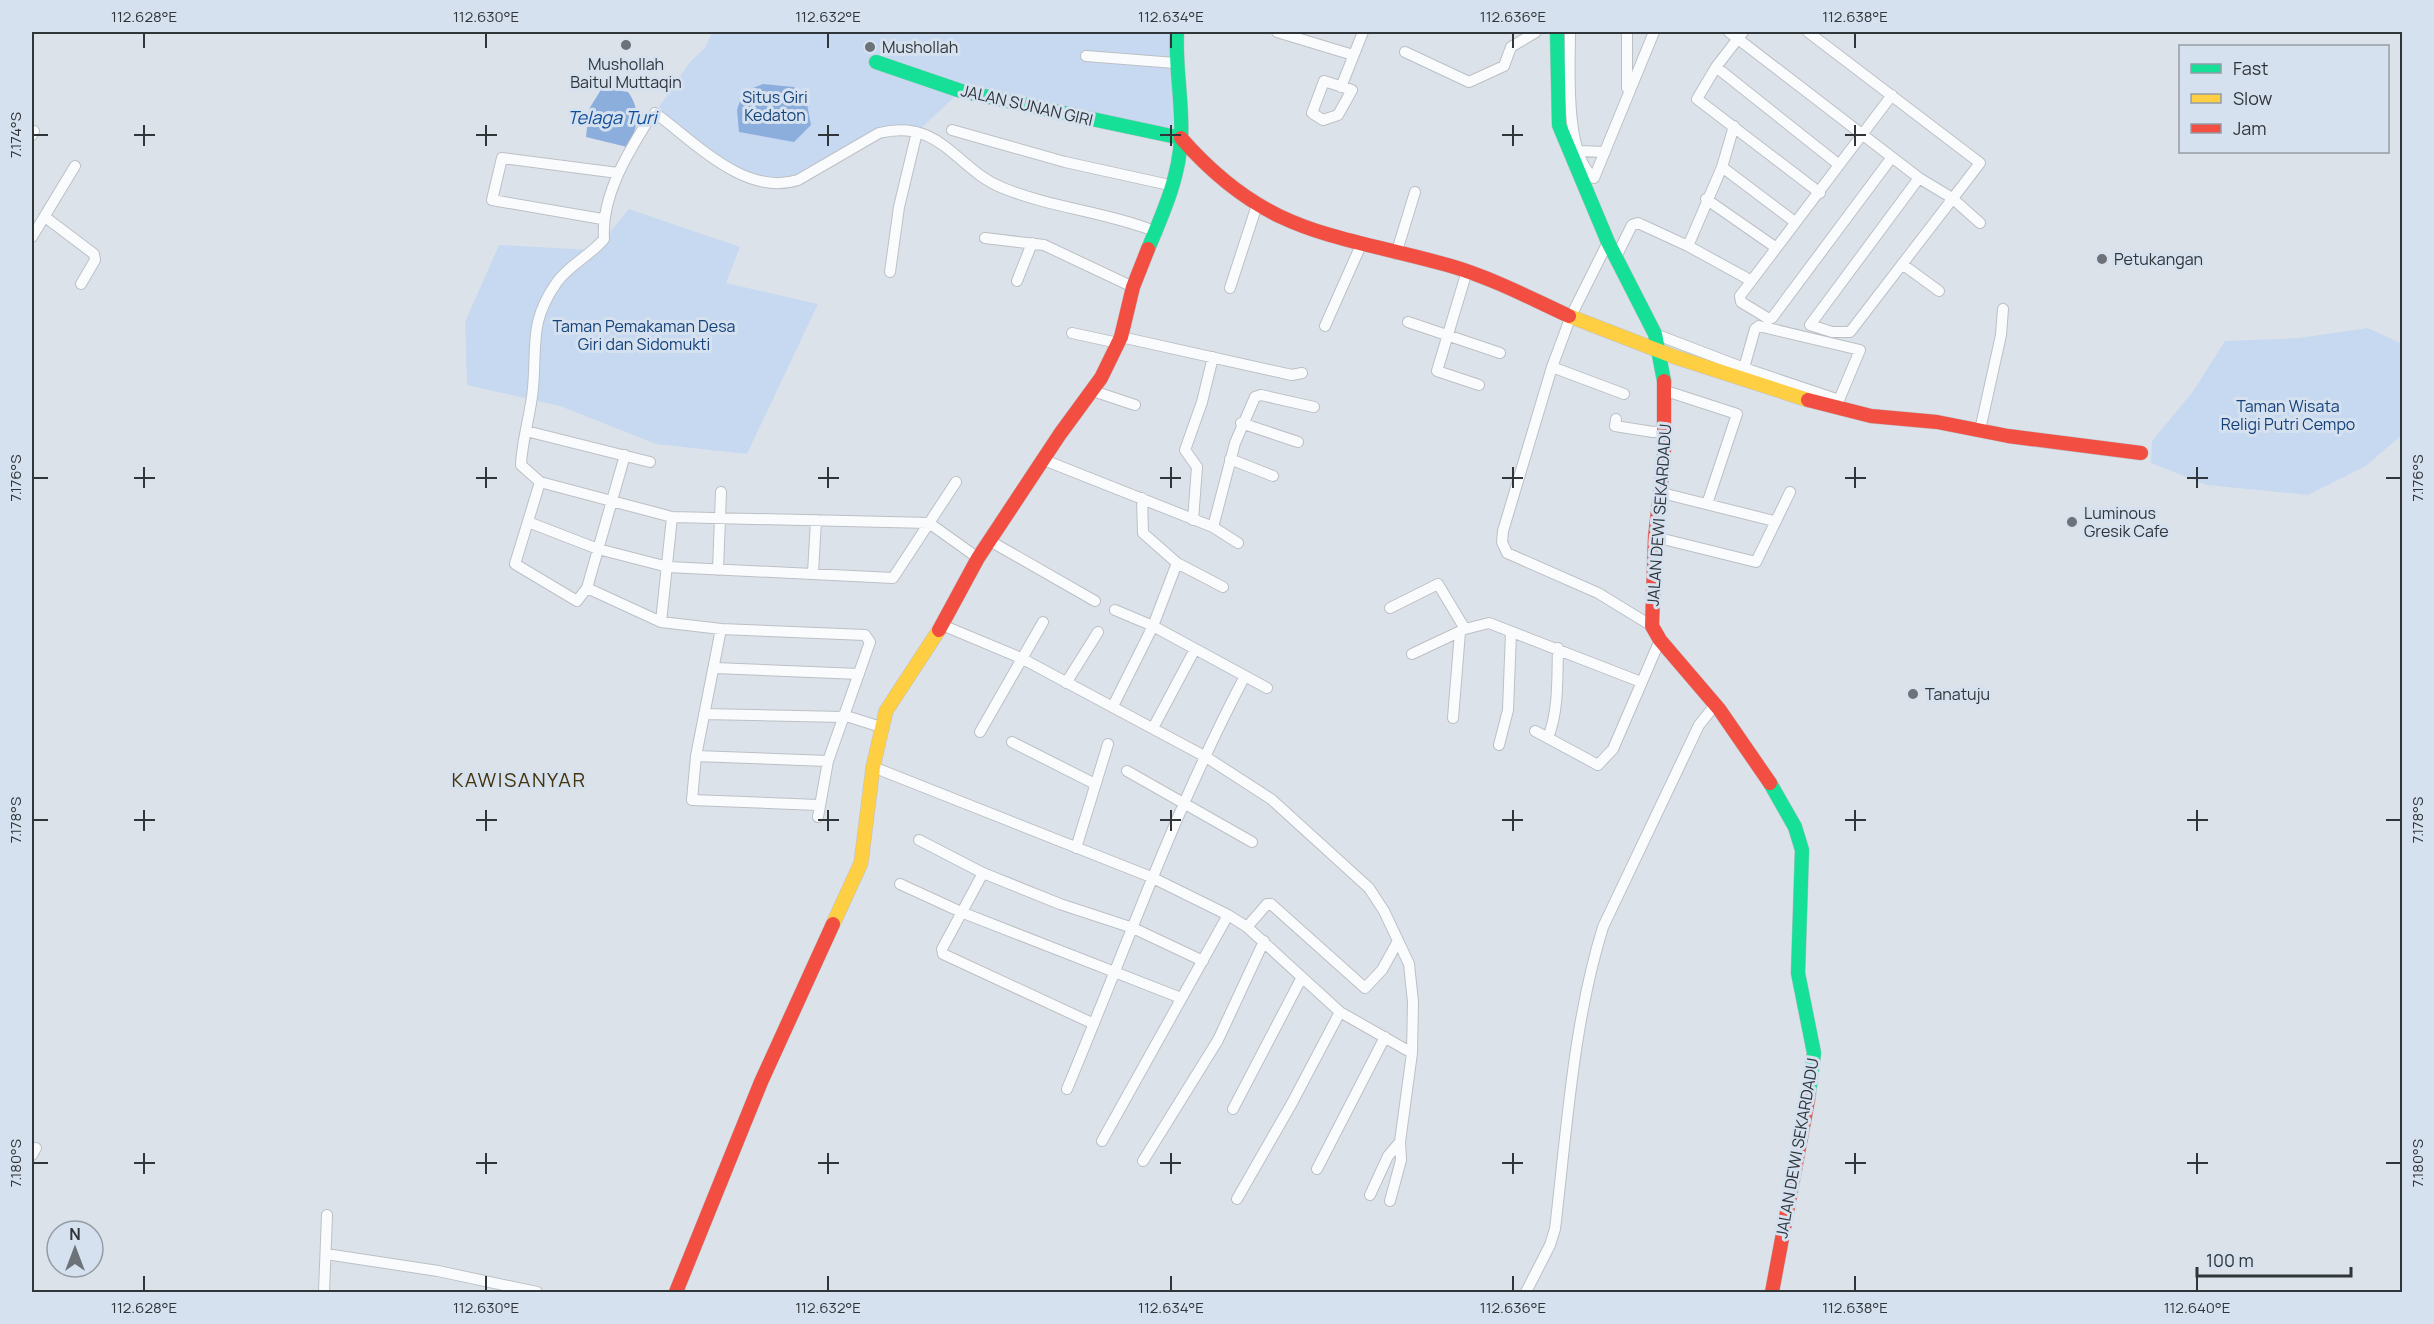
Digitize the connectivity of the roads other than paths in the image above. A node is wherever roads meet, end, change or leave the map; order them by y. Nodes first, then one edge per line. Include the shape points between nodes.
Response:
1 (1177, 32) edge
2 (1276, 32) edge
3 (1363, 32) edge
4 (1536, 32) edge
5 (1557, 32) edge
6 (1570, 32) edge
7 (1627, 32) edge
8 (1654, 32) edge
9 (1808, 32) edge
10 (1736, 34) edge
11 (1405, 52) dead end
12 (1353, 55) junction
13 (1086, 56) dead end
14 (876, 62) dead end
15 (1175, 63) junction
16 (1716, 67) junction
17 (1341, 87) dead end
18 (1627, 94) junction
19 (1892, 95) junction
20 (1734, 126) junction
21 (952, 130) dead end
22 (917, 132) junction
23 (1863, 134) junction
24 (1181, 138) junction
25 (1580, 151) junction
26 (1605, 152) junction
27 (1892, 157) junction
28 (1838, 164) junction
29 (75, 166) dead end
30 (1722, 167) junction
31 (618, 173) junction
32 (1919, 178) junction
33 (1174, 186) junction
34 (1416, 192) dead end
35 (1820, 193) junction
36 (1952, 198) junction
37 (1706, 199) junction
38 (1256, 208) junction
39 (45, 217) junction
40 (602, 219) junction
41 (1795, 222) junction
42 (1980, 223) dead end
43 (1157, 232) junction
44 (32, 237) edge
45 (985, 238) dead end
46 (1608, 242) junction
47 (1032, 243) junction
48 (1361, 245) junction
49 (1688, 246) junction
50 (1775, 247) junction
51 (1396, 254) junction
52 (1616, 257) junction
53 (1902, 264) junction
54 (1467, 271) junction
55 (890, 272) dead end
56 (1750, 280) junction
57 (1017, 281) dead end
58 (81, 284) dead end
59 (1133, 287) junction
60 (1230, 288) dead end
61 (1939, 291) dead end
62 (2003, 309) dead end
63 (1571, 316) junction
64 (1408, 322) dead end
65 (1325, 326) dead end
66 (1072, 333) dead end
67 (1655, 334) junction
68 (1449, 336) junction
69 (1119, 340) junction
70 (1660, 350) junction
71 (1500, 353) dead end
72 (1214, 357) junction
73 (1552, 366) junction
74 (1744, 368) junction
75 (1302, 373) dead end
76 (1479, 384) dead end
77 (1093, 391) junction
78 (1666, 391) junction
79 (1624, 394) dead end
80 (1135, 405) dead end
81 (1314, 407) dead end
82 (1616, 419) dead end
83 (1242, 423) junction
84 (1980, 430) junction
85 (526, 431) junction
86 (1665, 431) junction
87 (1298, 442) dead end
88 (2141, 453) dead end
89 (625, 455) junction
90 (1230, 459) junction
91 (1044, 460) junction
92 (650, 462) dead end
93 (1273, 476) dead end
94 (540, 482) junction
95 (956, 482) dead end
96 (721, 492) dead end
97 (1790, 492) dead end
98 (1662, 493) junction
99 (1142, 498) junction
100 (610, 501) junction
101 (1707, 504) junction
102 (672, 517) junction
103 (720, 517) junction
104 (816, 520) junction
105 (1193, 520) junction
106 (1774, 521) junction
107 (528, 522) junction
108 (929, 523) junction
109 (1213, 526) junction
110 (1655, 537) junction
111 (990, 541) junction
112 (1238, 543) dead end
113 (598, 549) junction
114 (978, 558) junction
115 (1177, 563) junction
116 (668, 567) junction
117 (718, 570) junction
118 (813, 573) junction
119 (1223, 587) dead end
120 (587, 588) junction
121 (1095, 601) dead end
122 (1390, 608) dead end
123 (1115, 610) dead end
124 (661, 622) junction
125 (1043, 622) dead end
126 (942, 625) junction
127 (1153, 626) junction
128 (1652, 626) junction
129 (721, 629) junction
130 (1463, 630) junction
131 (1098, 632) dead end
132 (1511, 632) junction
133 (1660, 640) junction
134 (1558, 648) junction
135 (1194, 651) junction
136 (1412, 654) dead end
137 (1021, 658) junction
138 (714, 668) junction
139 (859, 674) junction
140 (1245, 676) junction
141 (1641, 682) junction
142 (1066, 683) junction
143 (1267, 688) dead end
144 (1716, 704) junction
145 (1113, 706) junction
146 (704, 714) junction
147 (843, 716) junction
148 (1454, 718) dead end
149 (881, 727) junction
150 (1153, 728) junction
151 (1535, 731) dead end
152 (980, 732) dead end
153 (1548, 738) junction
154 (1012, 742) dead end
155 (1108, 744) dead end
156 (1499, 745) dead end
157 (696, 756) junction
158 (1206, 757) junction
159 (828, 761) junction
160 (873, 767) junction
161 (1127, 771) dead end
162 (1095, 784) junction
163 (1185, 804) junction
164 (818, 805) junction
165 (818, 817) dead end
166 (919, 840) dead end
167 (1252, 842) dead end
168 (1076, 848) junction
169 (983, 873) junction
170 (1151, 877) junction
171 (900, 884) dead end
172 (961, 912) junction
173 (1228, 915) junction
174 (1248, 927) junction
175 (1133, 928) junction
176 (1264, 941) junction
177 (1398, 941) junction
178 (1203, 961) junction
179 (1116, 972) junction
180 (1302, 977) junction
181 (1181, 998) junction
182 (1340, 1012) junction
183 (1094, 1024) junction
184 (1384, 1037) junction
185 (1412, 1053) junction
186 (1067, 1089) dead end
187 (1233, 1109) dead end
188 (1102, 1141) dead end
189 (1400, 1142) junction
190 (1143, 1161) dead end
191 (1317, 1169) dead end
192 (1370, 1195) dead end
193 (1237, 1199) dead end
194 (1390, 1201) dead end
195 (327, 1215) dead end
196 (326, 1254) junction
197 (324, 1293) edge
198 (537, 1293) edge
199 (676, 1293) edge
200 (1526, 1293) edge
201 (1772, 1293) edge

1 - 15 street
2 - 12 street
3 - 12 street
4 - 11 street via 1511,47 1504,66 1469,82
5 - 46 street, JALAN DEWI SEKARDADU via 1559,126
6 - 25 street via 1569,102 1572,131
7 - 18 street
8 - 18 street
9 - 19 street
10 - 16 street
10 - 23 street
12 - 17 street
13 - 15 street
14 - 24 street, JALAN SUNAN GIRI via 961,91
15 - 24 street
16 - 20 street via 1697,99
16 - 28 street
18 - 26 street
19 - 23 street
19 - 36 street via 1980,163
20 - 30 street
20 - 35 street
21 - 33 street via 1065,162
22 - 31 street via 894,129 879,133 798,180 772,185 751,181 652,116
22 - 43 street via 955,152 981,177 1003,188
22 - 55 street via 899,207
23 - 27 street
23 - 28 street
24 - 33 street
24 - 38 street via 1200,162
25 - 26 street
25 - 26 street via 1594,178
27 - 32 street
27 - 56 street via 1772,318 1739,300
28 - 35 street
29 - 39 street
30 - 37 street
30 - 41 street
31 - 40 street
31 - 40 street via 501,158 492,200
32 - 36 street
32 - 53 street via 1809,324 1832,332 1850,332
33 - 43 street
34 - 51 street
35 - 41 street
36 - 42 street
36 - 53 street
37 - 49 street
37 - 50 street
38 - 48 street via 1295,226
38 - 60 street
39 - 44 street
39 - 58 street via 94,254 95,260
40 - 85 street via 604,239 569,267 542,306 536,324 533,390
41 - 50 street
43 - 59 street
45 - 47 street
46 - 52 street, JALAN DEWI SEKARDADU
46 - 63 street
47 - 57 street
47 - 59 street
48 - 51 street
48 - 65 street
49 - 52 street via 1634,223
49 - 56 street
50 - 56 street
51 - 54 street
52 - 67 street, JALAN DEWI SEKARDADU
53 - 61 street
54 - 63 street
54 - 68 street
59 - 69 street
62 - 84 street
63 - 70 street
63 - 73 street
64 - 68 street
66 - 69 street
67 - 70 street, JALAN DEWI SEKARDADU
67 - 74 street
68 - 71 street
68 - 76 street via 1437,371
69 - 72 street
69 - 77 street
70 - 78 street, JALAN DEWI SEKARDADU
70 - 84 street via 1851,411
72 - 75 street via 1292,375
72 - 105 street via 1185,450 1197,467
73 - 79 street
73 - 128 street via 1502,542 1507,553 1598,593
74 - 74 street via 1839,400 1860,350 1759,326
77 - 80 street
77 - 91 street
78 - 86 street, JALAN DEWI SEKARDADU
78 - 101 street via 1737,414
81 - 83 street via 1257,395
82 - 86 street via 1615,426
83 - 87 street
83 - 90 street
84 - 88 street
85 - 89 street
85 - 94 street via 521,465
86 - 98 street, JALAN DEWI SEKARDADU
89 - 92 street
89 - 100 street
90 - 93 street
90 - 109 street
91 - 99 street
91 - 111 street
94 - 100 street
94 - 107 street
95 - 108 street
96 - 103 street
97 - 106 street
98 - 101 street
98 - 110 street, JALAN DEWI SEKARDADU
99 - 105 street
99 - 115 street via 1143,533
100 - 102 street
100 - 113 street
101 - 106 street
102 - 103 street
102 - 116 street
103 - 104 street
103 - 117 street
104 - 108 street
104 - 118 street
105 - 109 street
106 - 110 street via 1753,563
107 - 113 street
107 - 120 street via 516,566 574,600 580,600
108 - 114 street
108 - 118 street via 896,577
109 - 112 street
110 - 128 street, JALAN DEWI SEKARDADU
111 - 114 street
111 - 121 street
113 - 116 street
113 - 120 street
114 - 126 street
115 - 119 street
115 - 127 street
116 - 117 street
116 - 124 street
117 - 118 street
120 - 124 street
122 - 130 street via 1438,584
123 - 127 street
124 - 129 street
125 - 137 street
126 - 137 street
126 - 149 street via 886,711
127 - 135 street
127 - 145 street
128 - 133 street, JALAN DEWI SEKARDADU
129 - 138 street
129 - 139 street via 863,634 870,642
130 - 132 street via 1489,623
130 - 136 street
130 - 148 street
131 - 142 street
132 - 134 street
132 - 156 street via 1508,710
133 - 141 street
133 - 144 street, JALAN DEWI SEKARDADU
134 - 141 street
134 - 153 street via 1557,702
135 - 140 street
135 - 150 street
137 - 142 street
137 - 152 street
138 - 139 street
138 - 146 street
139 - 147 street
140 - 143 street
140 - 158 street
141 - 153 street via 1613,749 1598,765
142 - 145 street
144 - 200 street via 1699,724 1603,927 1593,958 1567,1108 1555,1229
144 - 201 street, JALAN DEWI SEKARDADU via 1781,799 1802,850 1798,973 1814,1053 1813,1071
145 - 150 street
146 - 147 street
146 - 157 street
147 - 149 street
147 - 159 street
149 - 160 street
150 - 158 street
151 - 153 street
154 - 162 street
155 - 162 street
157 - 159 street
157 - 164 street via 692,801
158 - 163 street
158 - 177 street via 1271,799 1369,888
159 - 164 street
160 - 168 street
160 - 199 street via 861,863 761,1082
161 - 163 street
162 - 168 street
163 - 167 street
163 - 170 street
164 - 165 street
166 - 169 street
168 - 170 street
169 - 172 street
169 - 175 street
170 - 173 street
170 - 175 street
171 - 172 street
172 - 179 street
172 - 183 street via 942,949 944,956
173 - 174 street
173 - 178 street
174 - 176 street
174 - 177 street via 1271,904 1365,987 1382,970
175 - 178 street
175 - 179 street
176 - 180 street
176 - 190 street via 1218,1040
177 - 185 street via 1411,976
178 - 181 street
179 - 181 street
179 - 183 street
180 - 182 street
180 - 187 street
181 - 188 street
182 - 184 street
182 - 193 street
183 - 186 street
184 - 185 street
184 - 191 street
185 - 189 street
189 - 192 street via 1388,1156
189 - 194 street via 1401,1160
195 - 196 street
196 - 197 street
196 - 198 street via 438,1271

